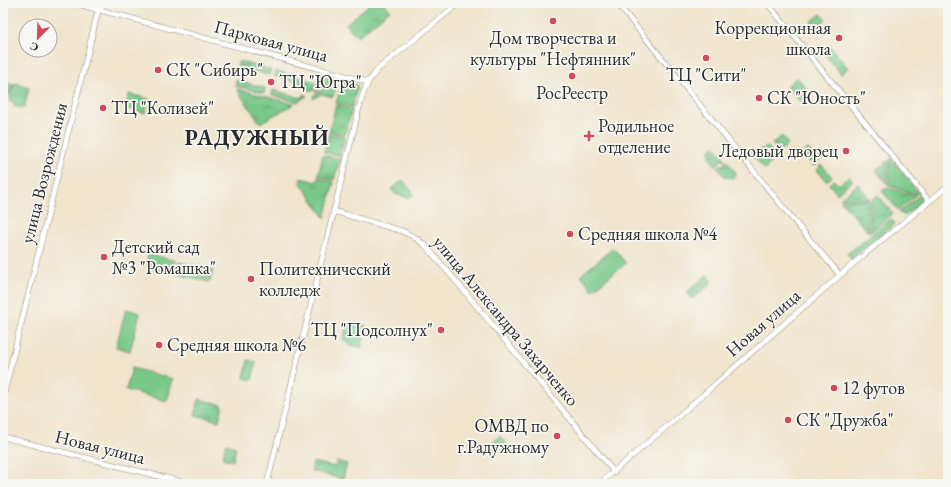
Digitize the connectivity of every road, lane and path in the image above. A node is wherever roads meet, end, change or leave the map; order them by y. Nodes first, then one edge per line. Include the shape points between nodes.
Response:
1 (74, 3) edge
2 (100, 3) edge
3 (459, 3) edge
4 (617, 3) edge
5 (767, 3) edge
6 (98, 9) junction
7 (368, 82) junction
8 (948, 186) edge
9 (929, 201) junction
10 (334, 211) junction
11 (840, 275) junction
12 (3, 397) edge
13 (3, 437) edge
14 (614, 472) junction
15 (190, 484) edge
16 (267, 484) edge
17 (599, 484) edge

1 - 6 street, Парковая улица
2 - 6 street, улица Возрождения
3 - 7 street via 378,69
4 - 11 street
5 - 9 street
6 - 7 street, Парковая улица
6 - 12 street, улица Возрождения
7 - 10 street via 361,100
8 - 9 street, Новая улица
9 - 11 street, Новая улица
10 - 14 street, улица Александра Захарченко via 402,231 425,245
10 - 16 street
11 - 14 street, Новая улица
13 - 15 street, Новая улица
14 - 17 street, Новая улица

